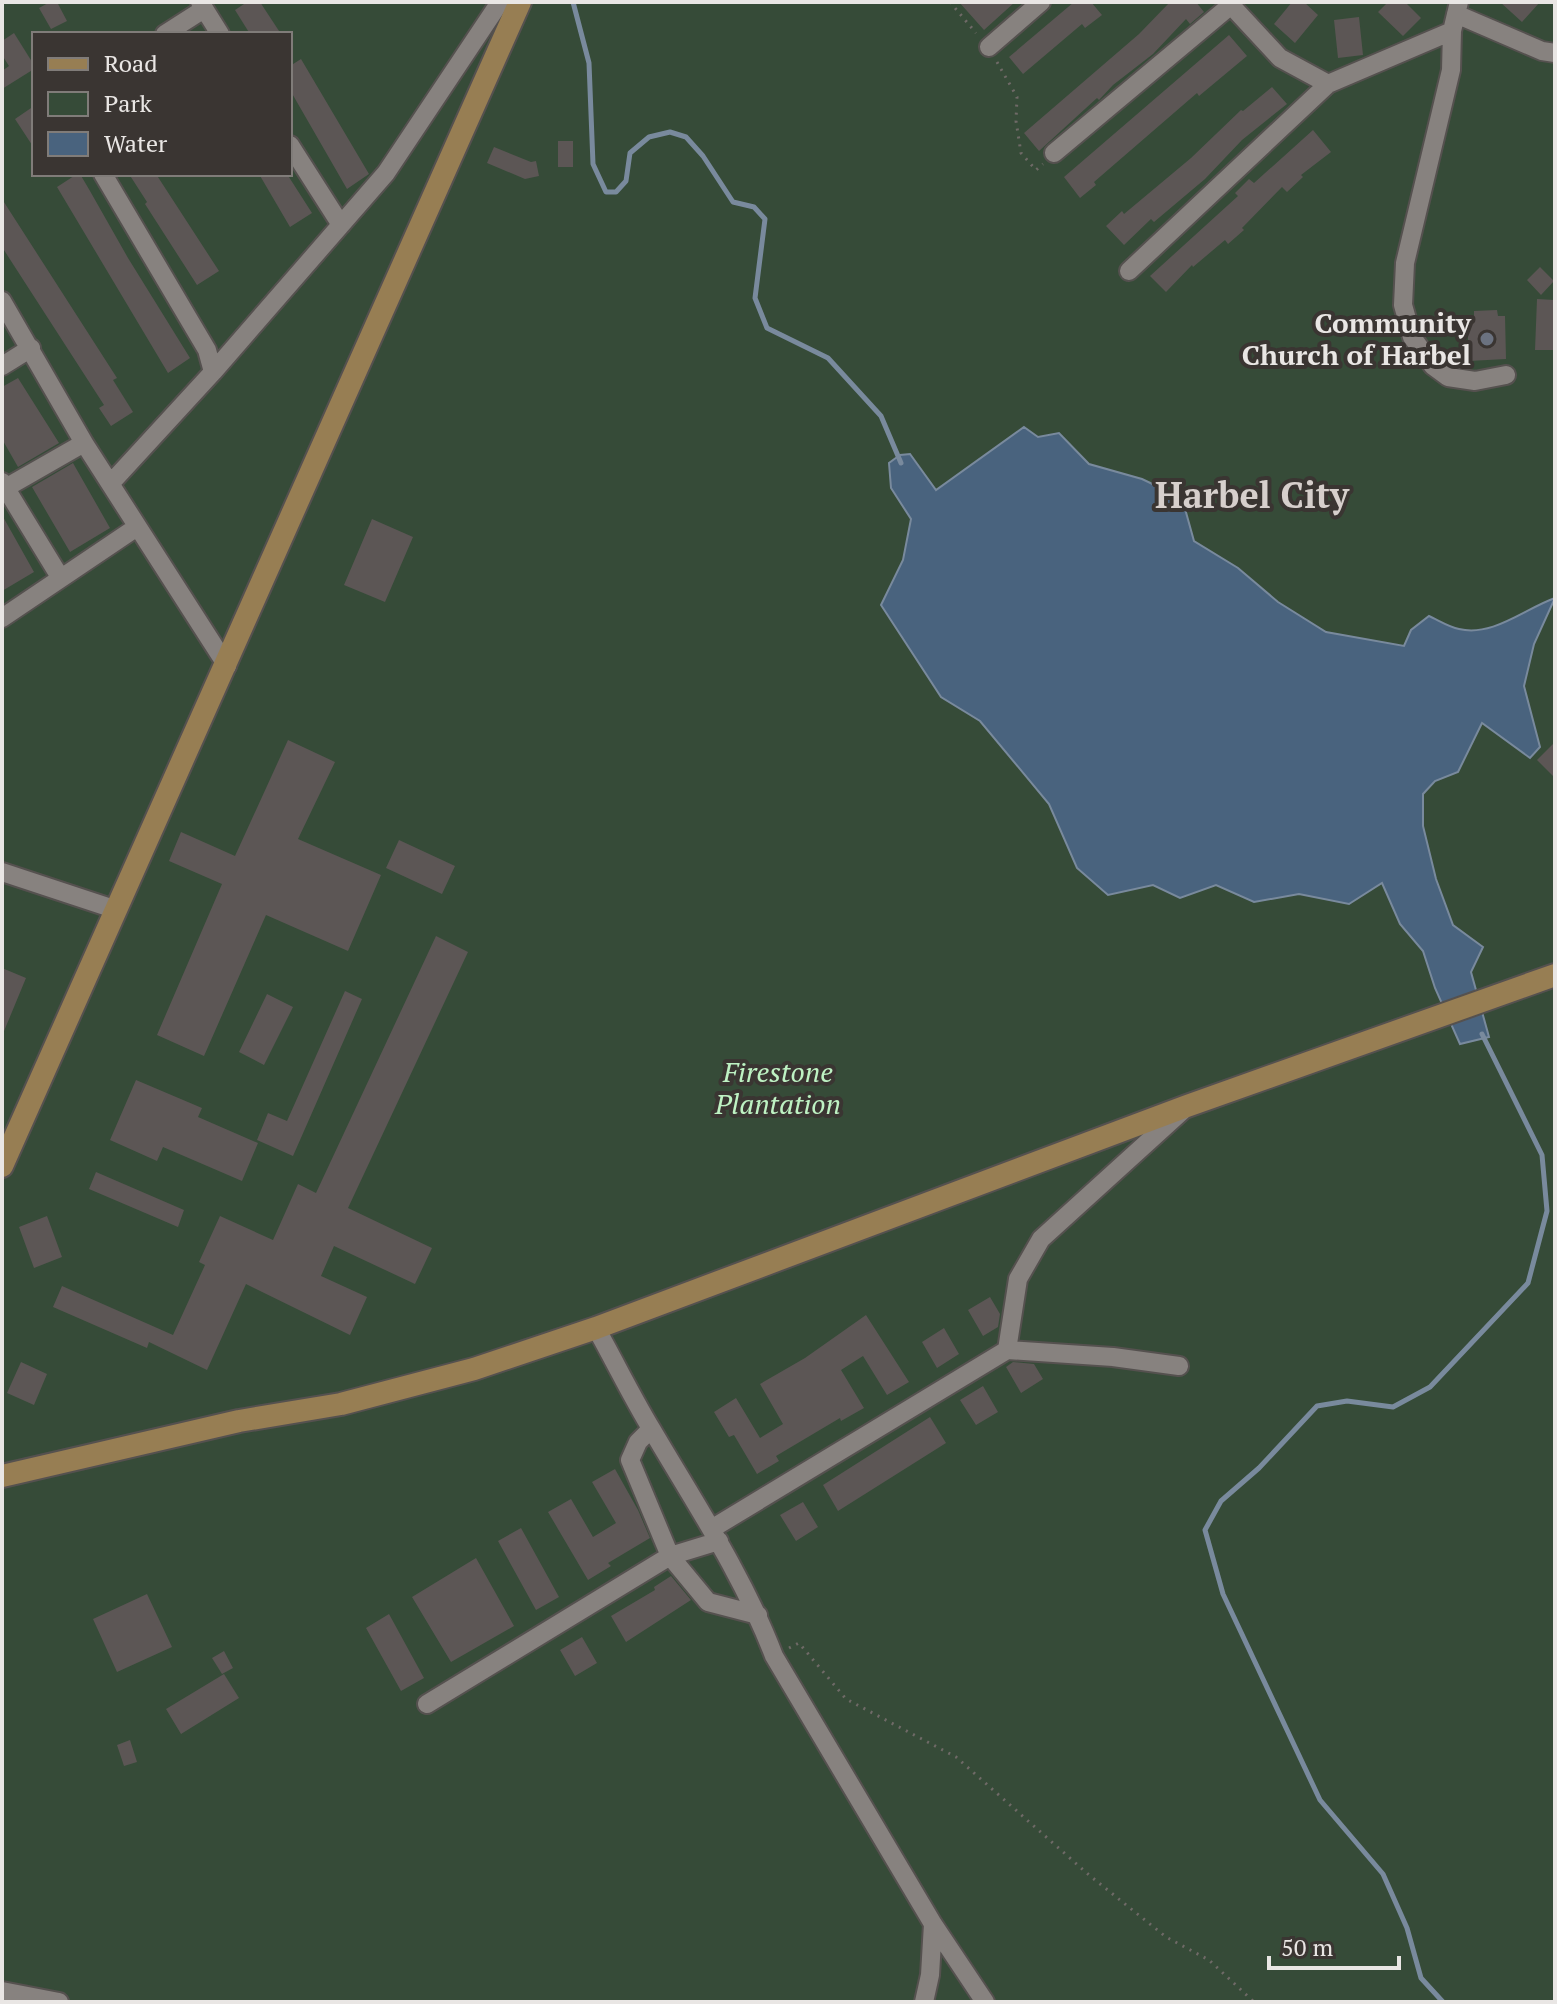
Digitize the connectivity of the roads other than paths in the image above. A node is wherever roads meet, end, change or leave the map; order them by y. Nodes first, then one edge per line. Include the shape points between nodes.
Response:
1 (500, 2) edge
2 (520, 2) edge
3 (1041, 2) edge
4 (1230, 4) edge
5 (202, 6) edge
6 (1456, 16) edge
7 (168, 32) edge
8 (219, 32) edge
9 (989, 47) road end
10 (1555, 53) edge
11 (1328, 84) junction
12 (292, 148) edge
13 (1054, 153) road end
14 (104, 176) edge
15 (341, 225) junction
16 (1129, 271) dead end
17 (2, 301) edge
18 (31, 348) junction
19 (2, 366) edge
20 (213, 372) junction
21 (1506, 375) dead end
22 (84, 443) junction
23 (111, 483) junction
24 (3, 487) edge
25 (137, 527) junction
26 (60, 577) junction
27 (2, 618) edge
28 (227, 666) junction
29 (2, 872) edge
30 (117, 910) junction
31 (1555, 975) edge
32 (1187, 1106) junction
33 (2, 1166) edge
34 (596, 1328) junction
35 (1007, 1350) junction
36 (1179, 1366) dead end
37 (651, 1429) junction
38 (2, 1476) edge
39 (716, 1534) junction
40 (670, 1556) junction
41 (758, 1615) junction
42 (427, 1704) dead end
43 (933, 1924) junction
44 (6, 1995) edge
45 (59, 2002) edge
46 (924, 2002) edge
47 (985, 2002) edge

1 - 15 street via 386,173
2 - 28 main road
3 - 9 street
4 - 11 street via 1280,58
4 - 13 street
5 - 7 street
5 - 8 street
6 - 10 street
6 - 11 street
6 - 21 street via 1451,70 1405,263 1403,305 1412,337 1448,377 1475,381
11 - 16 street
12 - 15 street
14 - 20 street via 207,350
15 - 20 street
17 - 18 street
18 - 19 street
18 - 22 street
20 - 23 street
22 - 23 street
22 - 24 street
23 - 25 street
24 - 26 street
25 - 26 street
25 - 28 street
26 - 27 street
28 - 30 main road
29 - 30 street
30 - 33 main road
31 - 32 main road
32 - 34 main road
32 - 35 street via 1041,1239 1018,1279
34 - 37 street
34 - 38 main road via 474,1369 341,1404 239,1421
35 - 36 street
35 - 39 street
37 - 39 street
37 - 40 street via 630,1460
39 - 40 street
39 - 41 street
40 - 41 street via 708,1602
40 - 42 street
41 - 43 street via 774,1656
43 - 46 street
43 - 47 street
44 - 45 street

